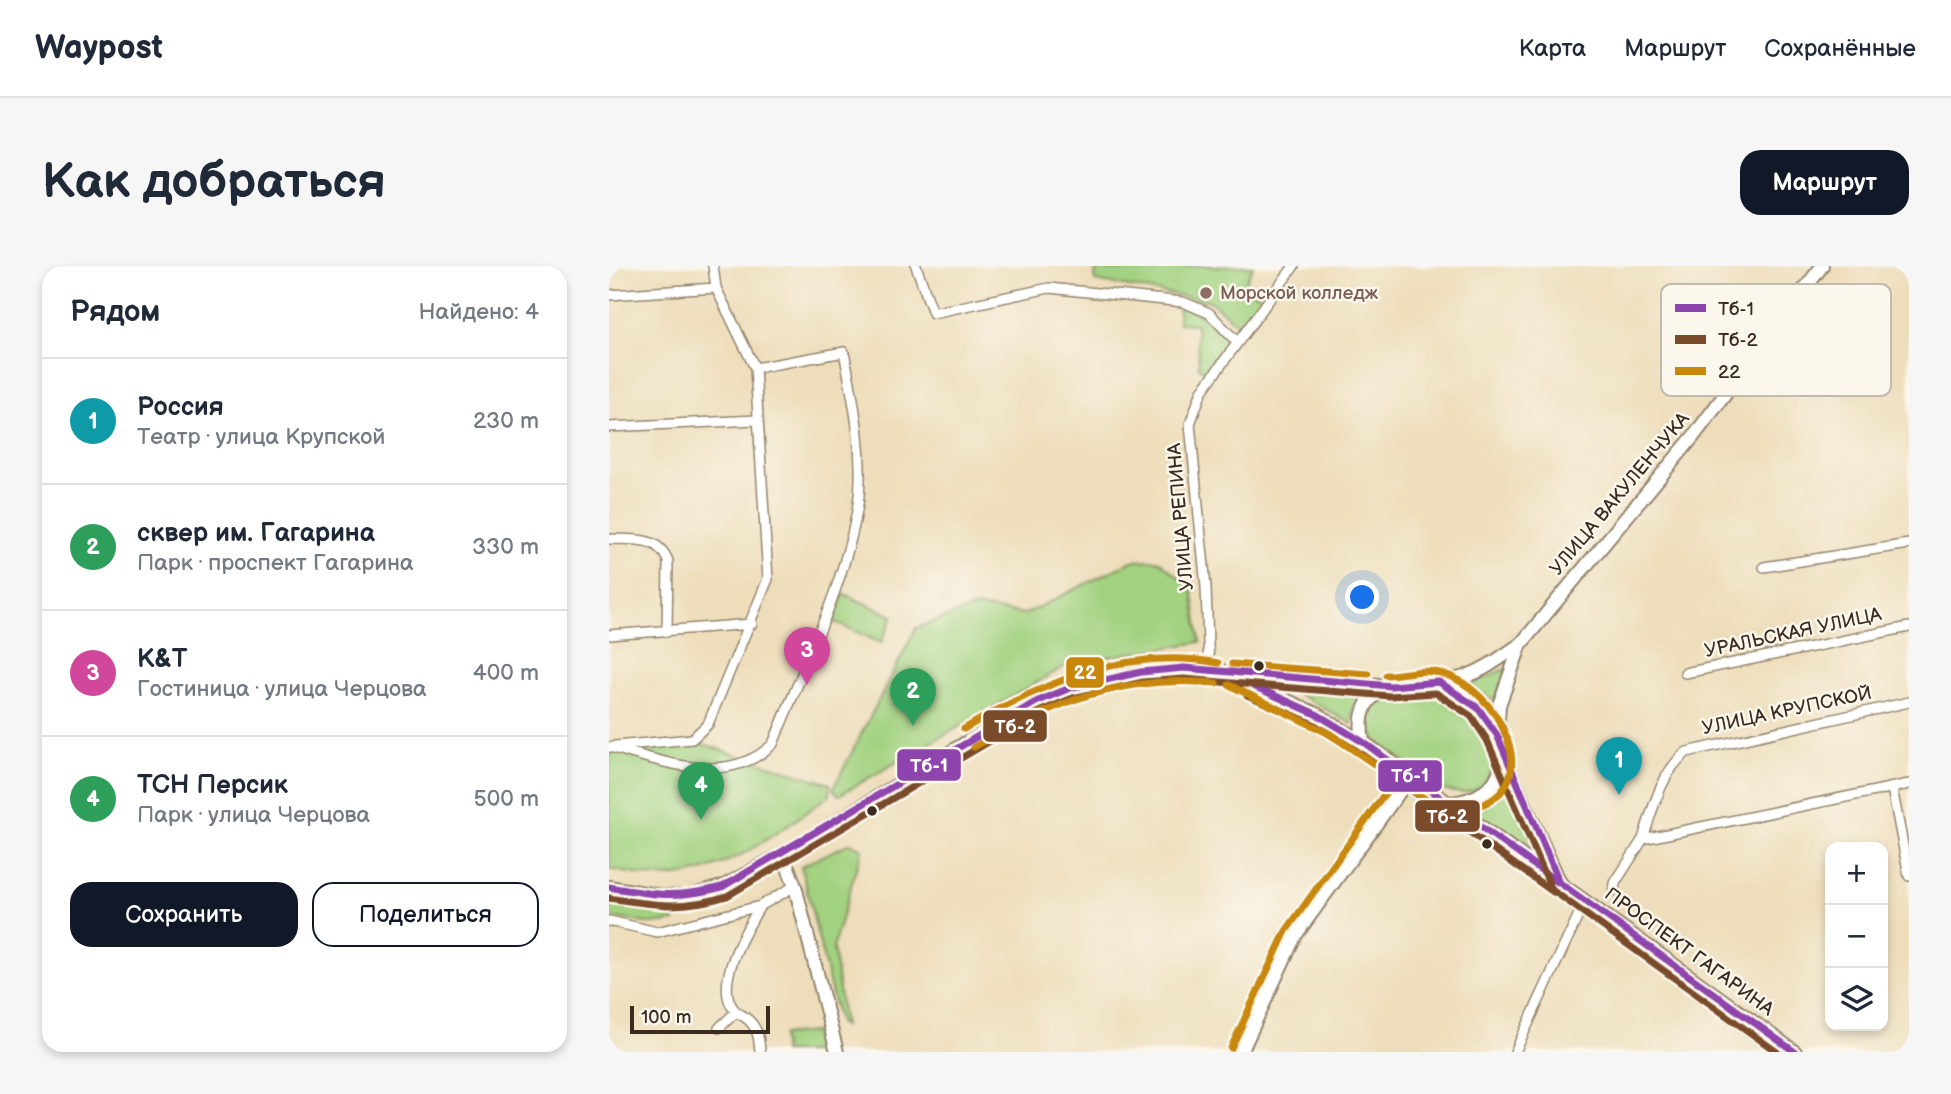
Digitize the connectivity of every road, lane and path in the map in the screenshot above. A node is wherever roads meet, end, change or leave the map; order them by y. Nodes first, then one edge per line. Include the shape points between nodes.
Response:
1 (713, 266) edge
2 (916, 266) edge
3 (1294, 266) edge
4 (1822, 266) edge
5 (1808, 284) edge
6 (716, 288) junction
7 (609, 295) edge
8 (1237, 342) junction
9 (755, 368) junction
10 (1723, 396) edge
11 (757, 420) junction
12 (609, 427) edge
13 (609, 539) edge
14 (1909, 544) edge
15 (1764, 567) dead end
16 (752, 624) junction
17 (1909, 627) edge
18 (667, 632) junction
19 (609, 635) edge
20 (1521, 644) junction
21 (1209, 671) junction
22 (1685, 673) dead end
23 (1231, 674) junction
24 (1439, 682) junction
25 (1391, 686) junction
26 (1909, 702) edge
27 (1497, 735) junction
28 (1363, 742) junction
29 (609, 747) edge
30 (1501, 753) junction
31 (1410, 777) junction
32 (1909, 785) edge
33 (1892, 788) junction
34 (1450, 803) junction
35 (1643, 839) junction
36 (783, 854) junction
37 (1909, 876) edge
38 (1560, 883) junction
39 (795, 886) junction
40 (609, 887) edge
41 (1614, 891) dead end
42 (1585, 901) junction
43 (760, 906) junction
44 (609, 921) edge
45 (736, 1012) junction
46 (719, 1028) dead end
47 (760, 1052) edge
48 (837, 1052) edge
49 (1241, 1052) edge
50 (1515, 1052) edge
51 (1795, 1052) edge

1 - 6 street
2 - 8 street via 933,313 1049,288 1183,302 1209,313
3 - 8 street, УЛИЦА РЕПИНА
4 - 5 main road, УЛИЦА ВАКУЛЕНЧУКА
6 - 7 street
6 - 9 street
8 - 21 street, УЛИЦА РЕПИНА via 1202,391 1190,424
9 - 11 street
9 - 29 street via 844,352 858,422 857,510 831,601 773,744 759,757 711,770
10 - 20 main road, УЛИЦА ВАКУЛЕНЧУКА
11 - 12 street
11 - 16 street via 768,579
13 - 18 street via 652,542 665,553
14 - 15 street
16 - 18 street
16 - 29 street via 708,724 692,739
17 - 22 street, УРАЛЬСКАЯ УЛИЦА
18 - 19 street
20 - 24 main road, УЛИЦА ВАКУЛЕНЧУКА via 1483,669
20 - 27 main road, УЛИЦА ВАКУЛЕНЧУКА via 1499,705
21 - 23 main road
21 - 36 main road via 1162,669 1070,688 1003,719
23 - 25 main road
23 - 28 main road
24 - 25 main road
24 - 27 main road via 1478,708
25 - 28 main road via 1375,694 1364,708 1360,724
26 - 35 street, УЛИЦА КРУПСКОЙ via 1687,752 1654,803
27 - 30 main road
28 - 31 main road
30 - 34 main road via 1499,775 1487,792
30 - 38 main road, ПРОСПЕКТ ГАГАРИНА
31 - 34 main road
31 - 49 main road via 1295,936
32 - 33 street
33 - 35 street
33 - 37 street
34 - 38 main road, ПРОСПЕКТ ГАГАРИНА
35 - 41 street, УЛИЦА КРУПСКОЙ
36 - 39 main road
36 - 40 main road via 705,893 662,896
38 - 42 main road, ПРОСПЕКТ ГАГАРИНА
39 - 43 street
39 - 48 main road
42 - 50 street
42 - 51 main road, ПРОСПЕКТ ГАГАРИНА
43 - 44 street via 657,932
43 - 45 street via 737,945 727,994
45 - 46 street
45 - 47 street via 753,1025

